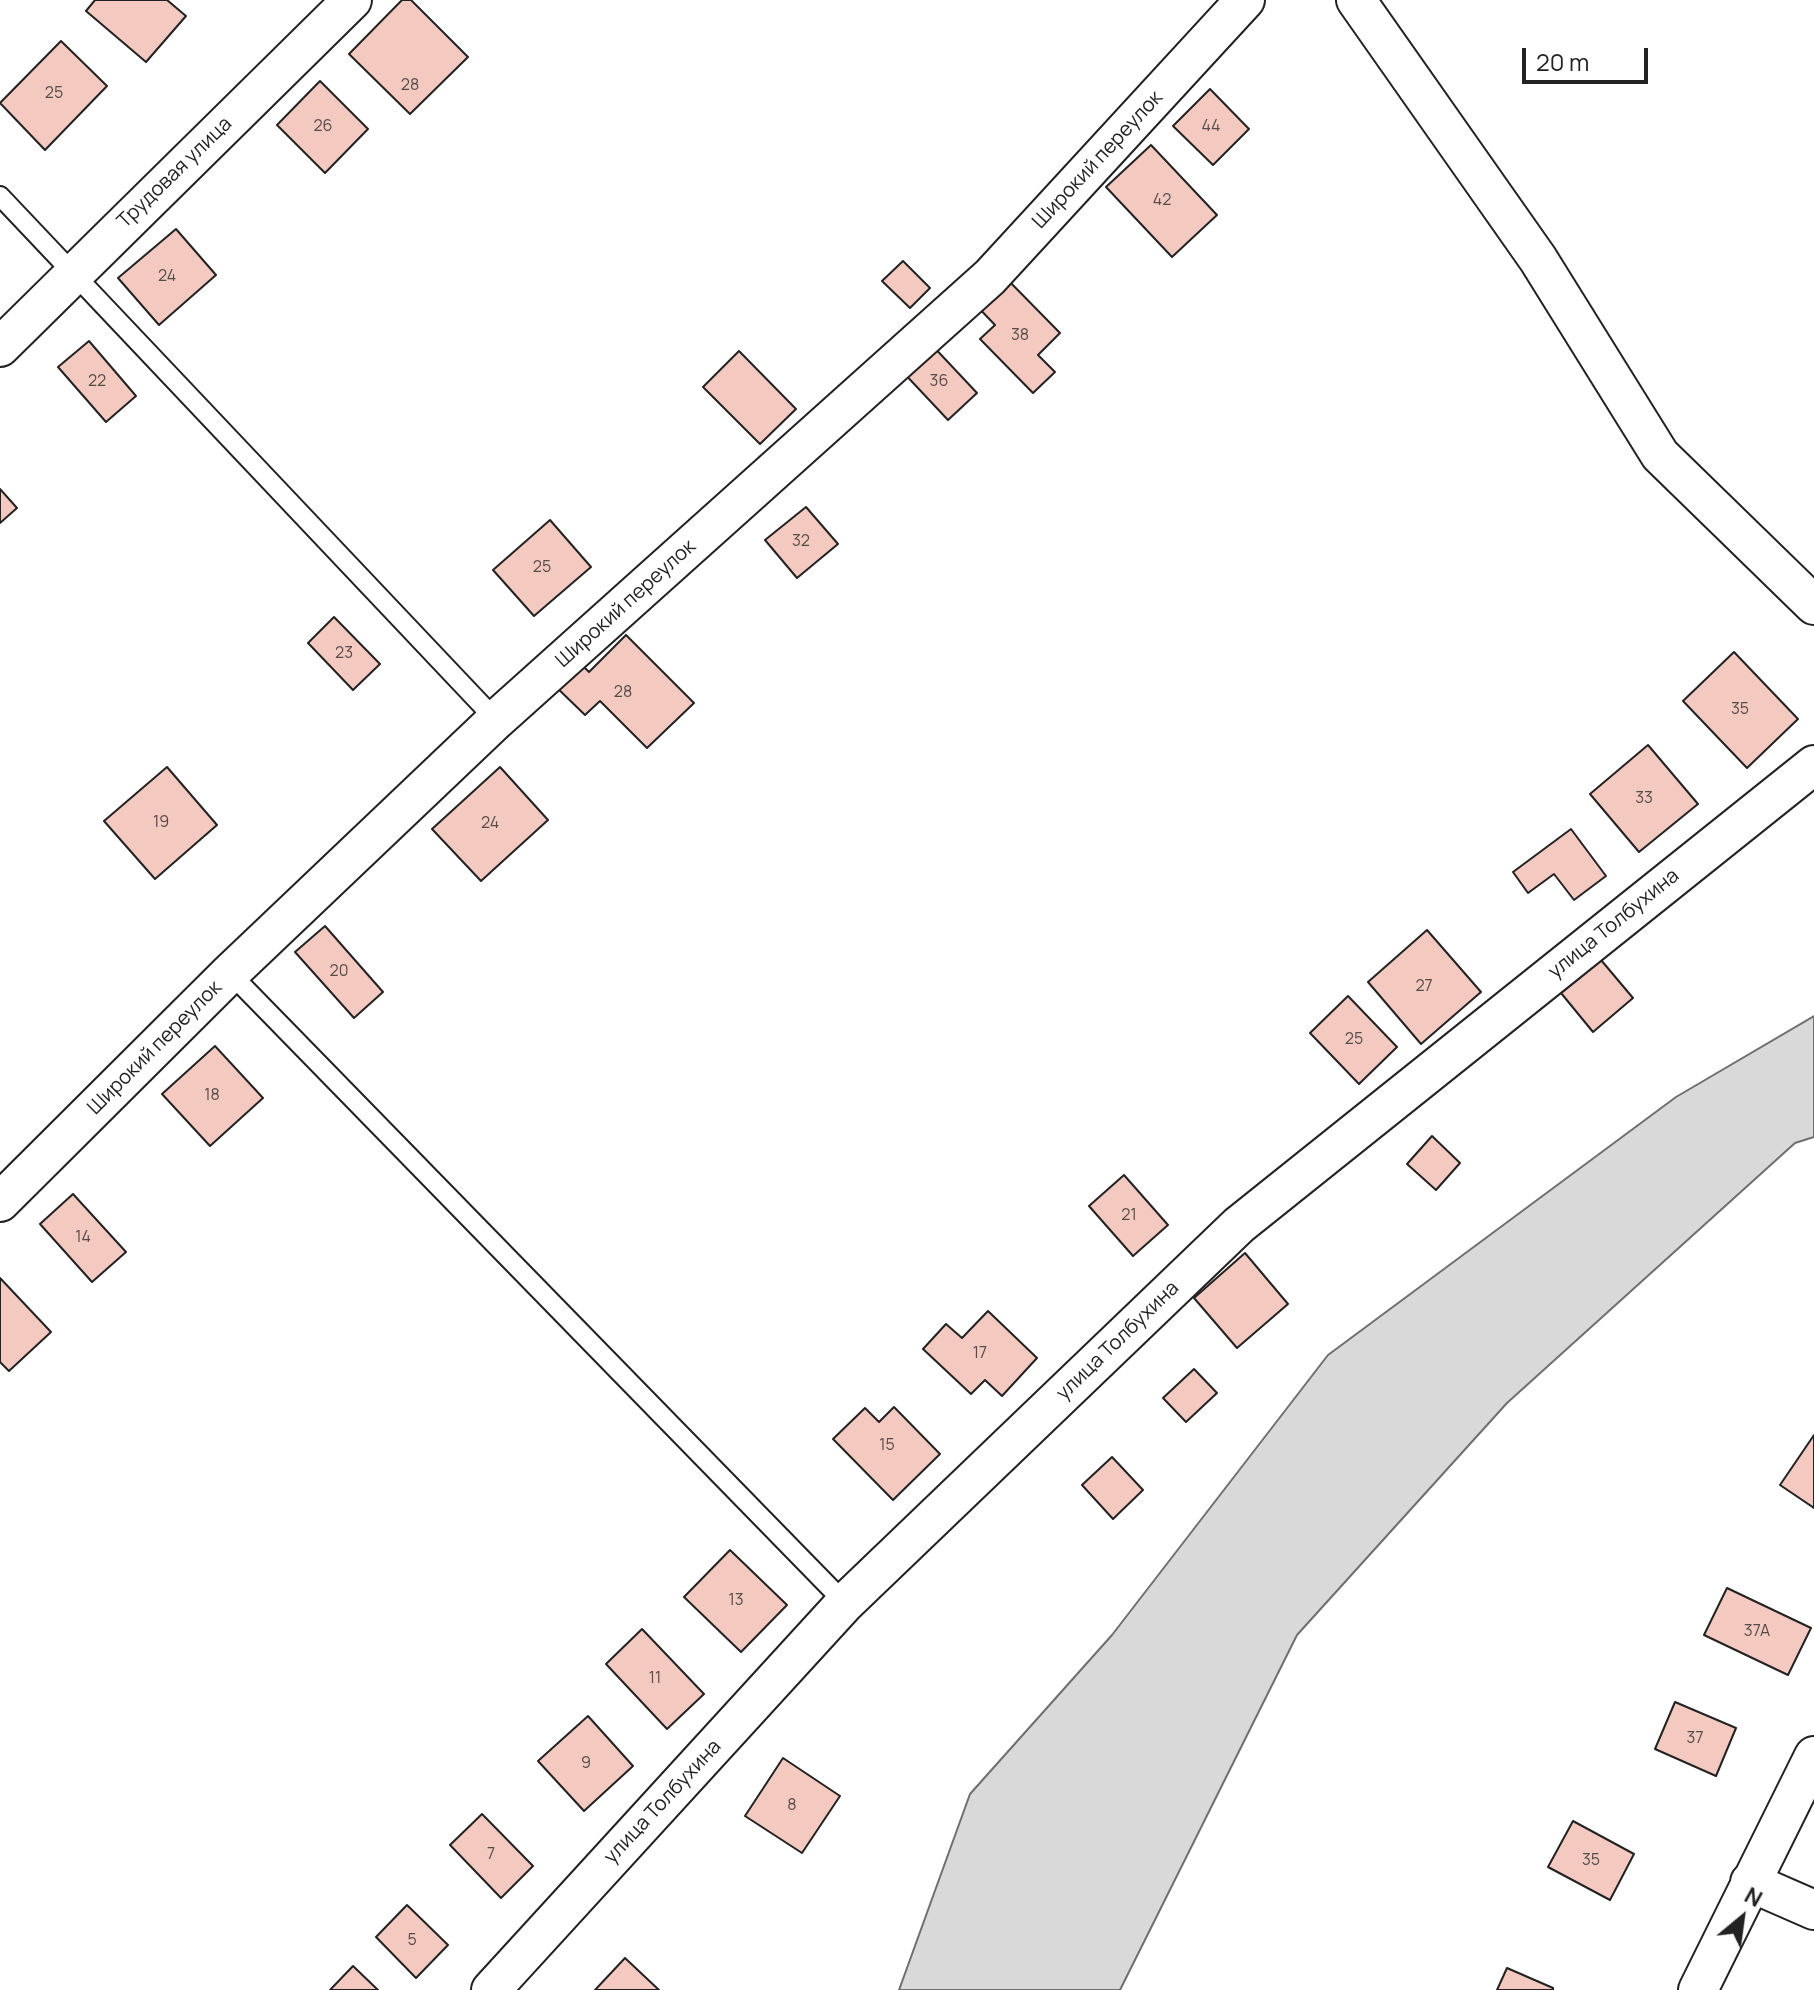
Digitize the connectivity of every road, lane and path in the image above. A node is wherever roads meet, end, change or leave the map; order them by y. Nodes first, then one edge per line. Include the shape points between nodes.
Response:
1 (352, 0) edge
2 (1245, 0) edge
3 (1356, 0) edge
4 (0, 196) edge
5 (73, 273) junction
6 (0, 347) edge
7 (1814, 605) edge
8 (496, 720) junction
9 (1814, 765) edge
10 (230, 973) junction
11 (0, 1202) edge
12 (845, 1603) junction
13 (1814, 1756) edge
14 (1750, 1882) junction
15 (1814, 1910) edge
16 (491, 1990) edge
17 (1698, 1990) edge

1 - 5 street, Трудовая улица
2 - 8 street, Широкий переулок via 990,277
3 - 7 street via 1538,259 1660,455
4 - 5 lane
5 - 6 street, Трудовая улица
5 - 8 lane
8 - 10 street, Широкий переулок
9 - 12 street, улица Толбухина via 1239,1225
10 - 11 street, Широкий переулок
10 - 12 lane
12 - 16 street, улица Толбухина
13 - 14 street
14 - 15 street
14 - 17 street

